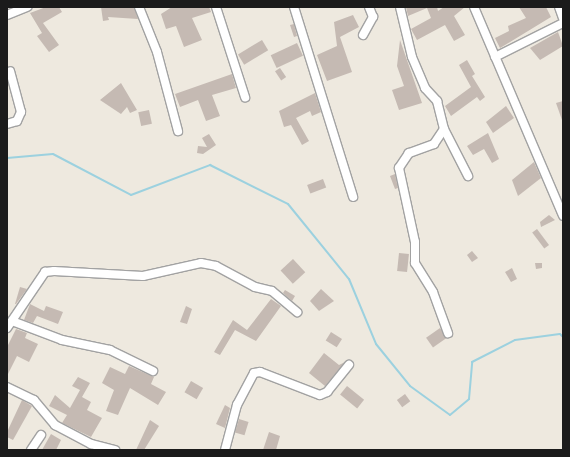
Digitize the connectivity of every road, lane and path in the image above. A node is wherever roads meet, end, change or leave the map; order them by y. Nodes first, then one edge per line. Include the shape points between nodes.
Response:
1 (27, 7) edge
2 (139, 7) edge
3 (216, 7) edge
4 (294, 7) edge
5 (369, 7) edge
6 (400, 7) edge
7 (474, 7) edge
8 (559, 7) edge
9 (7, 15) edge
10 (563, 18) edge
11 (563, 22) edge
12 (364, 35) dead end
13 (495, 57) junction
14 (10, 71) dead end
15 (245, 97) dead end
16 (7, 124) edge
17 (444, 129) junction
18 (178, 131) dead end
19 (468, 176) dead end
20 (353, 197) dead end
21 (563, 216) edge
22 (297, 312) dead end
23 (9, 325) edge
24 (448, 333) dead end
25 (349, 364) dead end
26 (153, 371) dead end
27 (7, 387) edge
28 (40, 435) dead end
29 (31, 450) edge
30 (114, 450) edge
31 (225, 450) edge

1 - 9 street
2 - 18 street via 156,52
3 - 15 street
4 - 20 street
5 - 12 street via 373,17
6 - 17 street via 412,57 425,88 437,101
7 - 13 street
8 - 10 street
11 - 13 street
13 - 21 street
14 - 16 street via 21,112 17,121
17 - 19 street
17 - 24 street via 434,144 409,153 399,168 415,242 415,264 433,292
22 - 23 street via 272,291 255,287 230,273 201,263 143,276 45,272
23 - 26 street via 110,350
25 - 31 street via 327,392 320,395 260,372 254,374 237,405
27 - 30 street via 34,400 55,425 91,444
28 - 29 street

